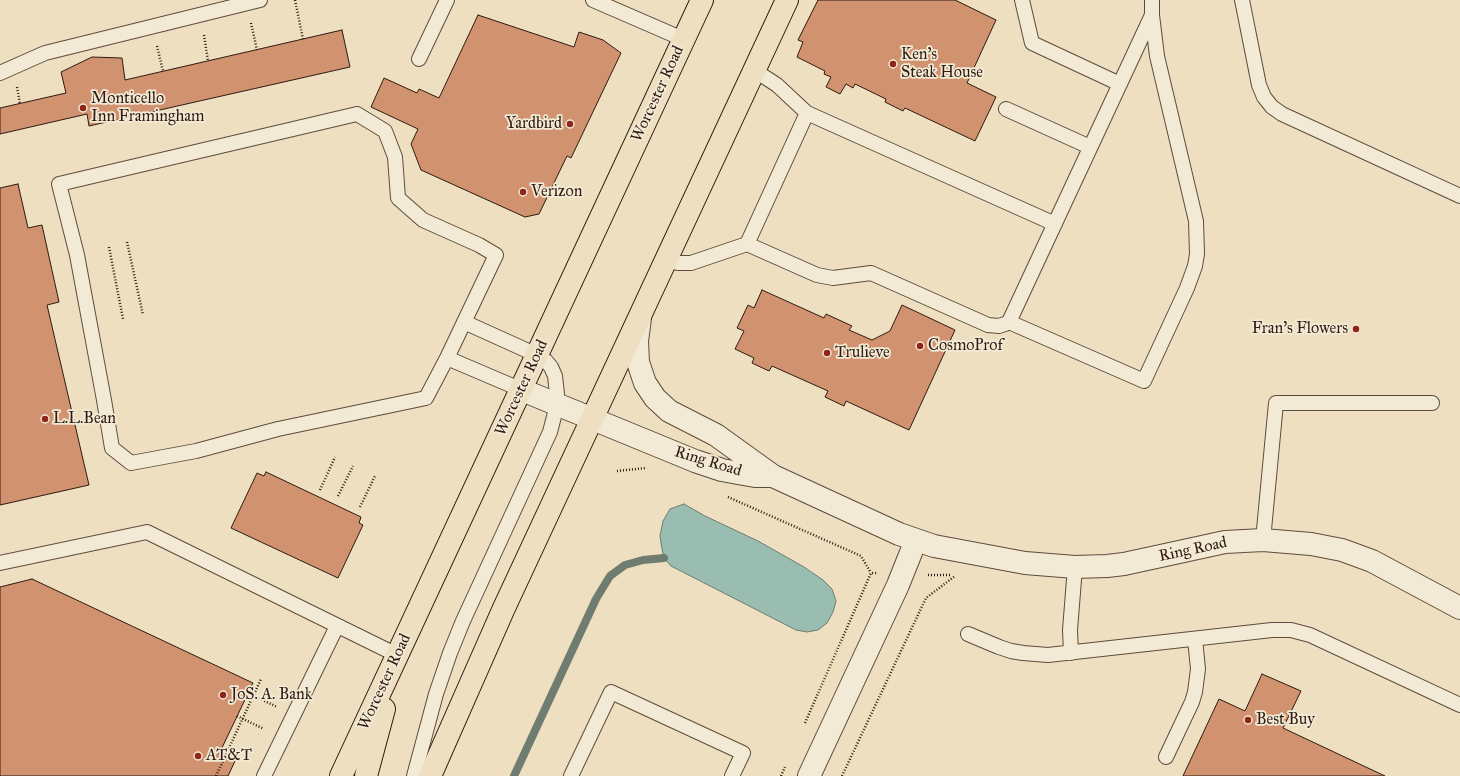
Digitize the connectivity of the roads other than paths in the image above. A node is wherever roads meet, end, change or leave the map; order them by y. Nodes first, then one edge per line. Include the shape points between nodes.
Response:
1 (447, 0) edge
2 (592, 0) edge
3 (787, 0) edge
4 (1022, 0) edge
5 (1152, 0) edge
6 (1242, 0) edge
7 (699, 1) edge
8 (253, 2) edge
9 (1152, 15) junction
10 (684, 39) junction
11 (419, 59) dead end
12 (754, 70) junction
13 (0, 73) edge
14 (1120, 84) junction
15 (1006, 109) dead end
16 (807, 113) junction
17 (1090, 147) junction
18 (1460, 196) edge
19 (1055, 224) junction
20 (747, 244) junction
21 (665, 260) junction
22 (643, 308) junction
23 (464, 322) junction
24 (1009, 322) junction
25 (538, 355) junction
26 (447, 358) junction
27 (522, 390) junction
28 (1432, 403) dead end
29 (557, 405) junction
30 (592, 419) junction
31 (773, 476) junction
32 (916, 540) junction
33 (1263, 540) junction
34 (0, 563) edge
35 (1075, 567) junction
36 (1460, 608) edge
37 (337, 626) junction
38 (968, 634) dead end
39 (1195, 639) junction
40 (1071, 653) junction
41 (397, 656) junction
42 (1460, 705) edge
43 (1166, 757) dead end
44 (264, 776) edge
45 (341, 776) edge
46 (366, 776) edge
47 (414, 776) edge
48 (430, 776) edge
49 (571, 776) edge
50 (732, 776) edge
51 (809, 776) edge

1 - 11 lane
2 - 10 lane
3 - 12 highway
4 - 14 lane via 1032,43
5 - 9 lane
6 - 18 lane via 1259,85 1272,107 1282,114
7 - 10 highway, Worcester Road
8 - 13 lane via 45,53
9 - 14 lane
9 - 24 lane via 1158,56 1196,222 1198,243 1191,277 1151,367 1144,381
10 - 25 highway, Worcester Road
12 - 16 lane via 777,85
12 - 21 highway
14 - 17 lane
15 - 17 lane
16 - 19 lane
16 - 20 lane
17 - 19 lane
19 - 24 lane
20 - 21 lane via 692,263
20 - 24 lane via 817,275 833,278 871,273 988,325 999,326
21 - 22 highway
22 - 30 highway
22 - 31 street via 637,342 638,362 645,382 655,398 669,411 716,435
23 - 25 lane
23 - 26 lane
23 - 26 lane via 496,255 423,220 398,198 395,157 385,132 356,114 59,184 77,255 112,448 131,463 196,451 278,429 426,398
25 - 27 highway, Worcester Road
25 - 29 lane via 551,367 555,376
26 - 27 lane
27 - 29 street, Ring Road
27 - 41 highway, Worcester Road
28 - 33 lane via 1276,403
29 - 30 street, Ring Road
29 - 47 lane via 550,432 462,621 436,694
30 - 31 street, Ring Road via 708,466 738,473
30 - 48 highway via 504,608
31 - 32 street, Ring Road
32 - 35 street, Ring Road via 1025,563
32 - 51 street via 898,585
33 - 35 street, Ring Road via 1207,545 1124,564
33 - 36 street, Ring Road via 1310,544 1357,555
34 - 37 lane via 147,532
35 - 40 lane via 1070,630
37 - 41 lane
37 - 44 lane
38 - 40 lane via 999,647 1023,653
39 - 40 lane
39 - 42 lane via 1282,629 1302,632
39 - 43 lane via 1198,669 1195,692
41 - 45 highway, Worcester Road
41 - 46 highway
49 - 50 lane via 611,692 743,753

